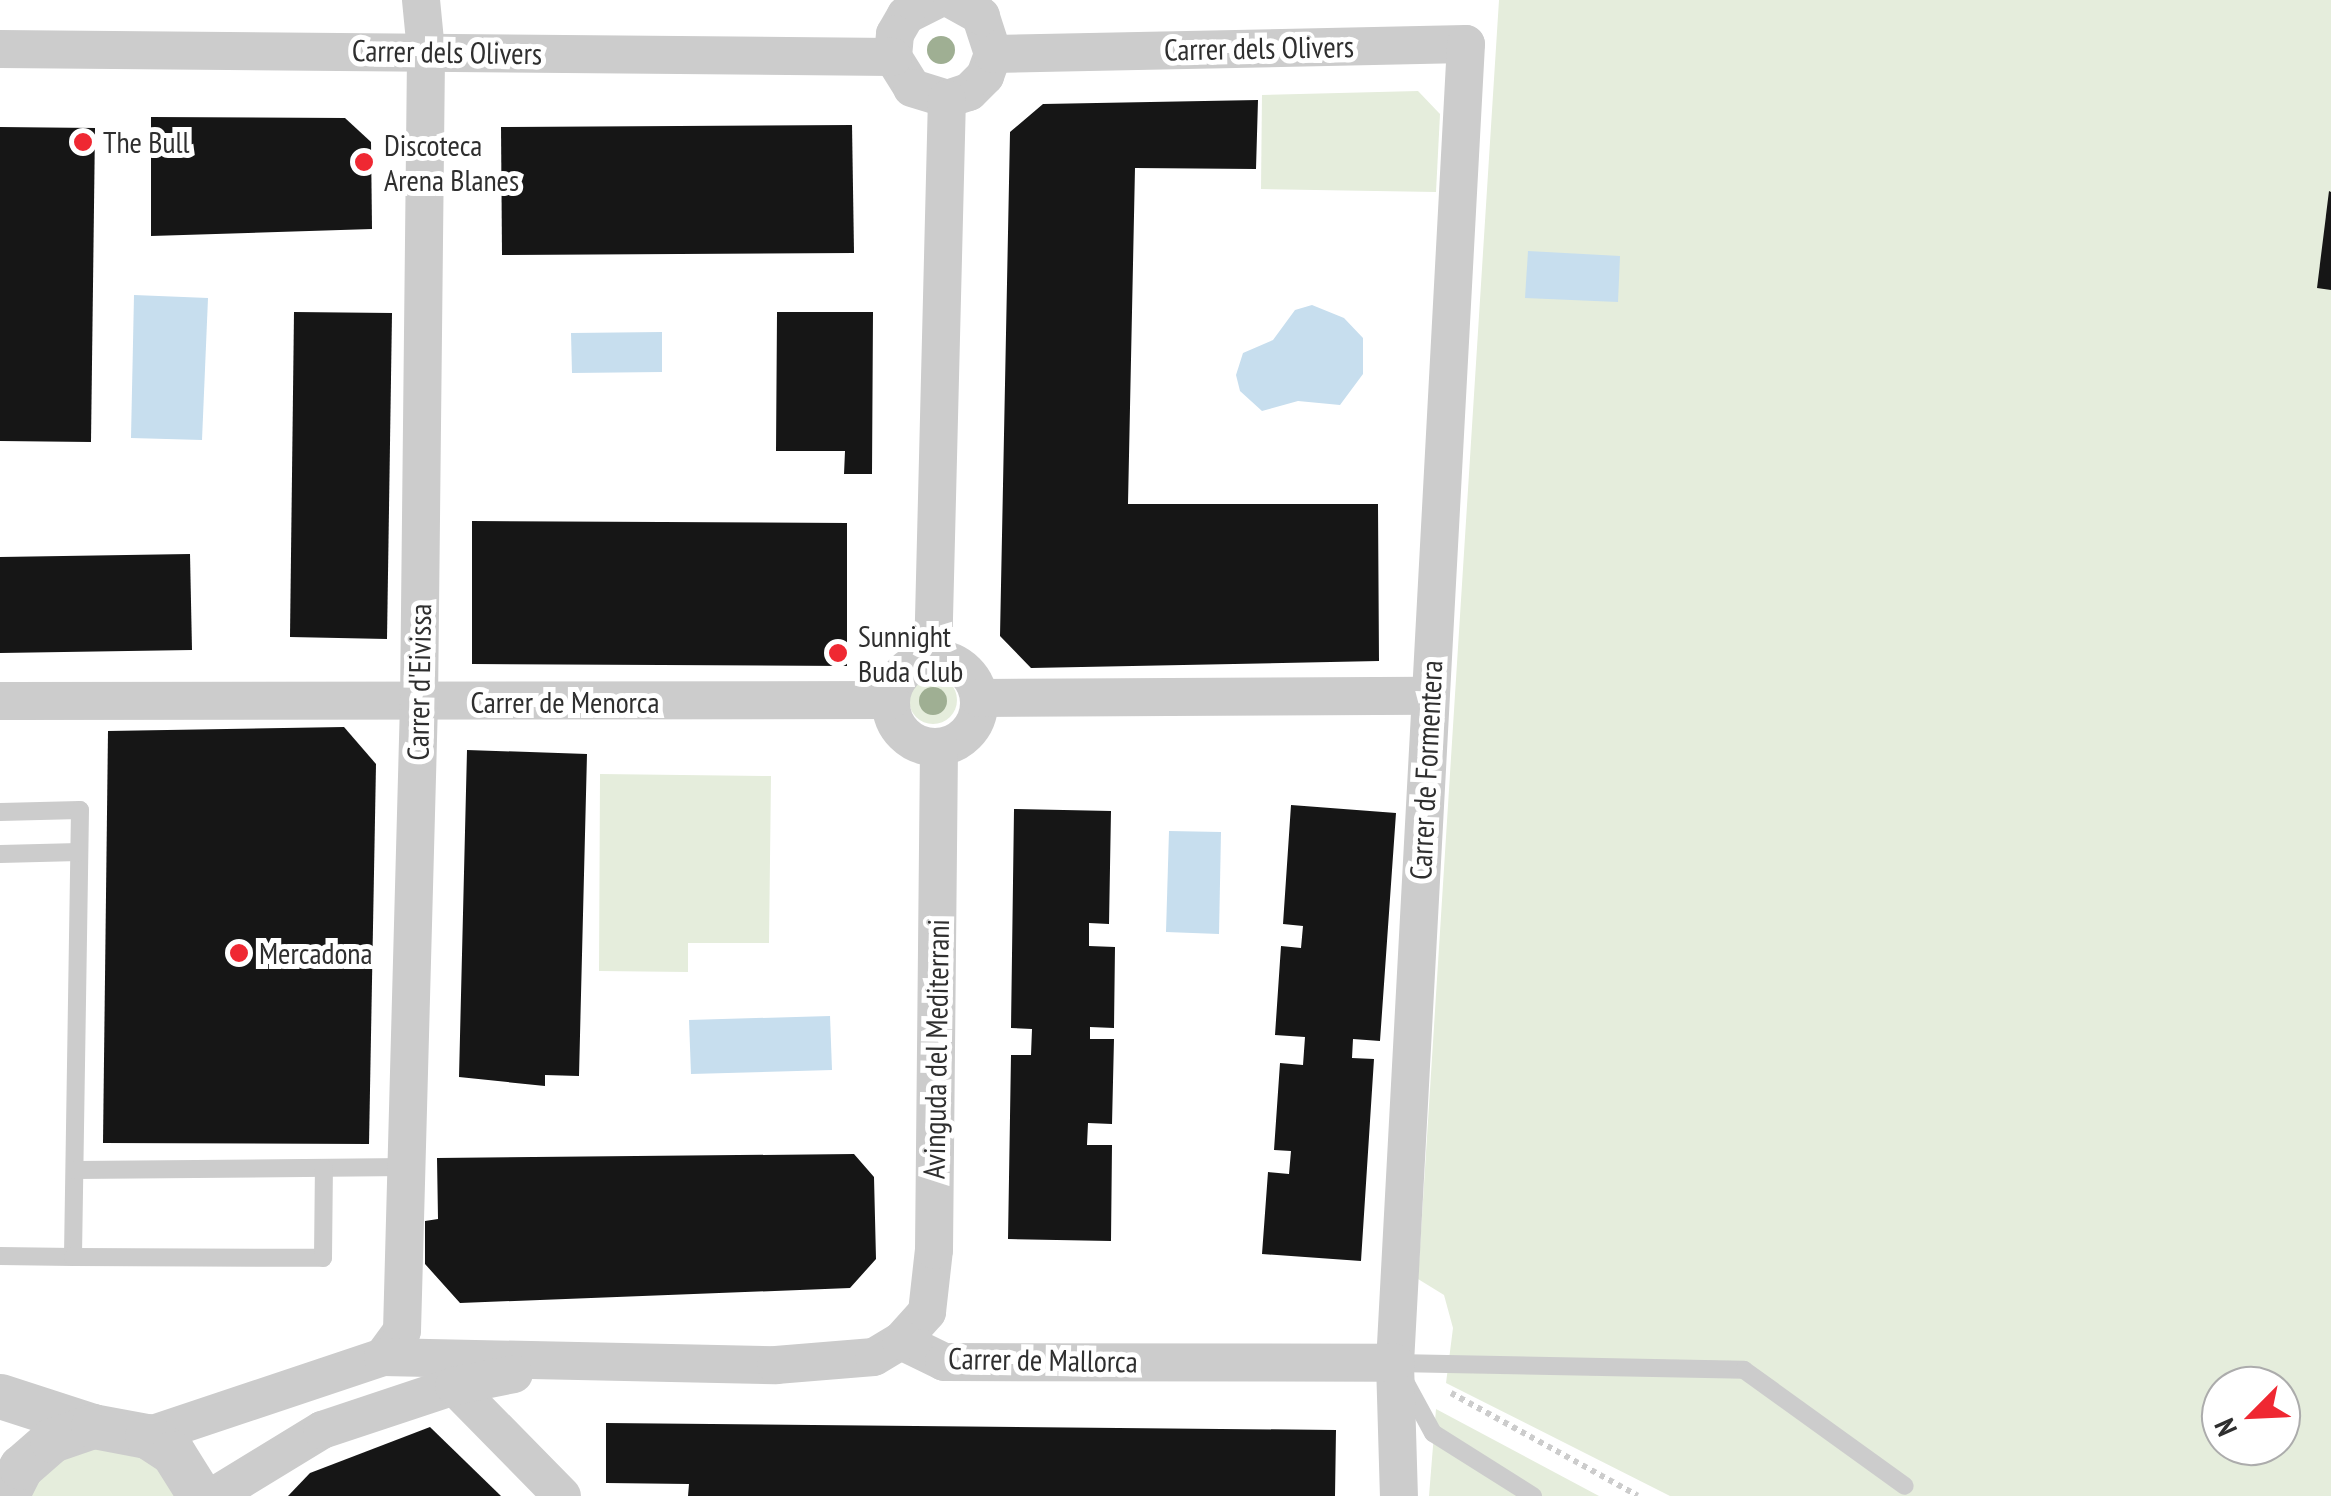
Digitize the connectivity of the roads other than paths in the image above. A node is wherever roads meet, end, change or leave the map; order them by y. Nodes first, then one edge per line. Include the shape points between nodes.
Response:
1 (420, 0) edge
2 (936, 0) edge
3 (952, 0) edge
4 (1466, 44) joint
5 (0, 49) edge
6 (426, 52) junction
7 (993, 54) junction
8 (894, 56) junction
9 (947, 99) junction
10 (933, 658) junction
11 (1430, 696) junction
12 (979, 698) junction
13 (891, 700) junction
14 (0, 701) edge
15 (419, 703) junction
16 (939, 746) junction
17 (0, 812) edge
18 (79, 852) junction
19 (0, 854) edge
20 (406, 1167) junction
21 (324, 1168) junction
22 (75, 1170) junction
23 (0, 1256) edge
24 (74, 1257) junction
25 (901, 1342) junction
26 (383, 1358) junction
27 (578, 1361) junction
28 (1395, 1363) junction
29 (454, 1386) junction
30 (0, 1396) edge
31 (93, 1426) junction
32 (147, 1436) junction
33 (1905, 1486) dead end
34 (6, 1496) edge
35 (200, 1496) edge
36 (214, 1496) edge
37 (562, 1496) edge
38 (1399, 1496) edge
39 (1533, 1496) edge

1 - 6 street, Carrer d'Eivissa
2 - 8 street via 906,14 894,34
3 - 7 street via 982,16
4 - 7 street, Carrer dels Olivers
4 - 11 street, Carrer de Formentera
5 - 6 street, Carrer dels Olivers
6 - 8 street, Carrer dels Olivers
6 - 15 street, Carrer d'Eivissa
7 - 9 street via 977,84
8 - 9 street via 912,88
9 - 10 street
10 - 12 street via 964,669
10 - 13 street via 899,676
11 - 12 street
11 - 28 street, Carrer de Formentera
12 - 16 street via 973,725
13 - 15 street, Carrer de Menorca
13 - 16 street via 910,739
14 - 15 street, Carrer de Menorca
15 - 20 street, Carrer d'Eivissa
16 - 25 street, Avinguda del Mediterrani via 934,1250 927,1312
17 - 18 lane via 80,810
18 - 19 lane
18 - 22 lane
20 - 21 lane
20 - 26 street, Carrer d'Eivissa via 402,1331
21 - 22 lane
21 - 24 lane via 323,1258
22 - 24 lane
23 - 24 lane
25 - 27 street via 874,1356 838,1362
25 - 28 street, Carrer de Mallorca via 944,1362
26 - 27 street
26 - 32 street
27 - 29 street
28 - 33 lane via 1744,1370
28 - 38 street, Carrer de Formentera
28 - 39 lane via 1433,1434
29 - 36 street via 322,1430
29 - 37 street
30 - 31 street
31 - 32 street
31 - 34 street via 52,1440 20,1467
32 - 35 street via 173,1453

